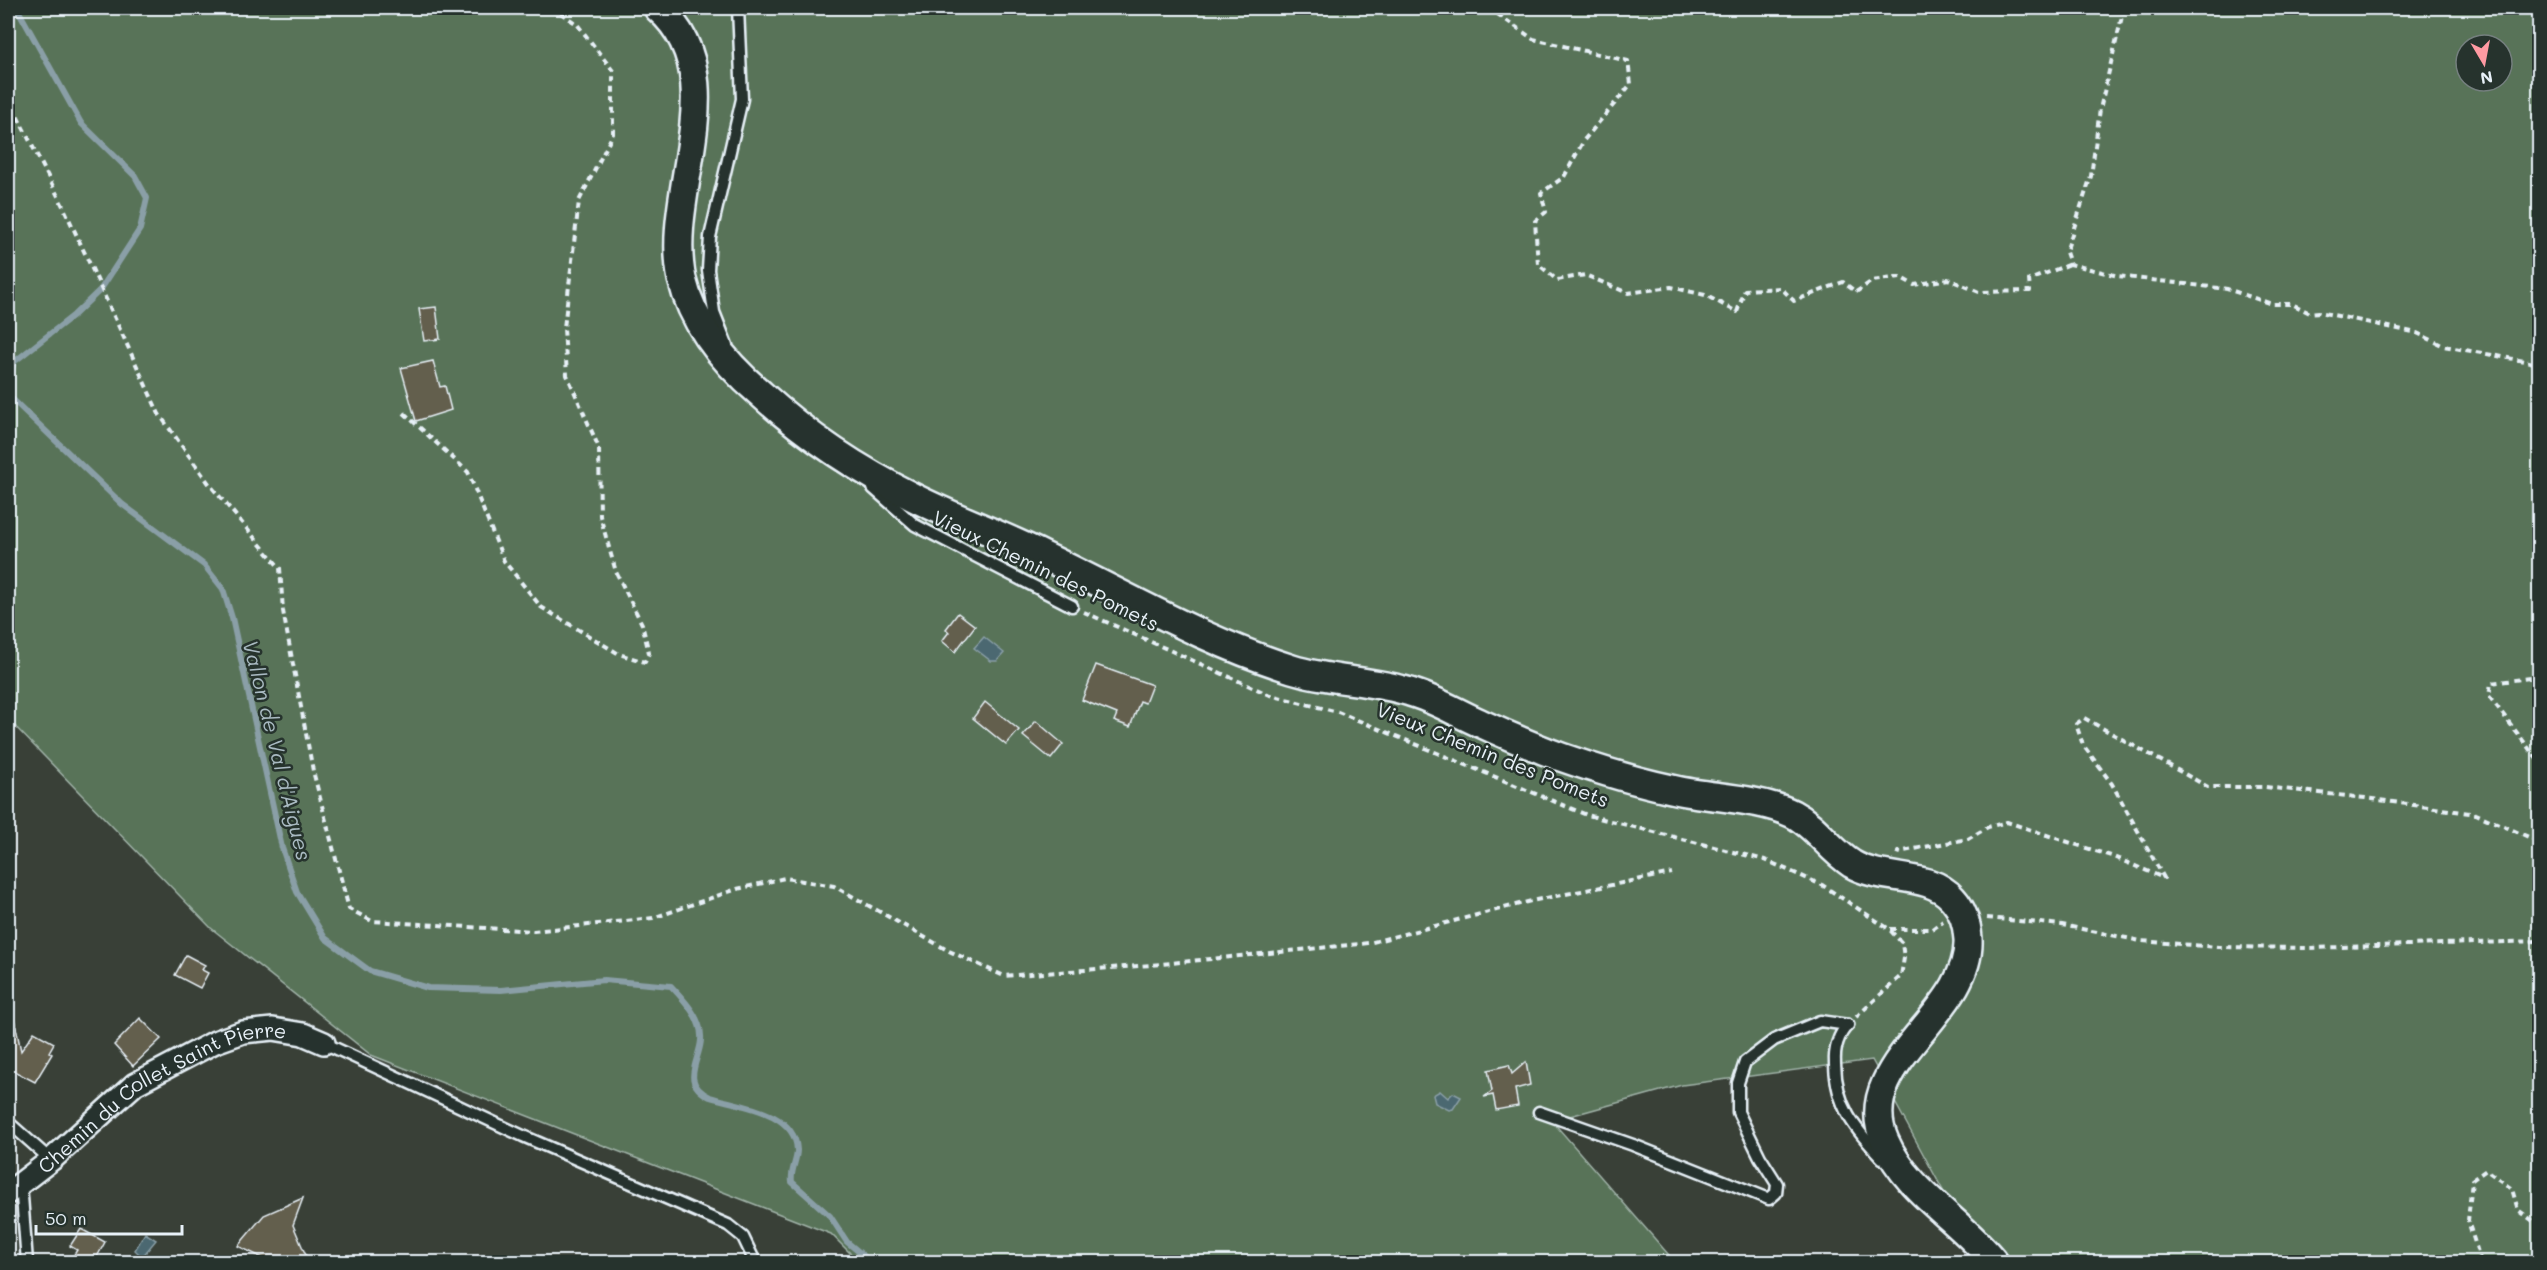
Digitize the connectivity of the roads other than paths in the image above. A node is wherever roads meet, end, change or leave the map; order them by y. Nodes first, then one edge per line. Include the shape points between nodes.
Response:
1 (658, 8) edge
2 (738, 8) edge
3 (737, 370) junction
4 (821, 441) junction
5 (1072, 606) road end
6 (324, 1043) joint
7 (1539, 1112) dead end
8 (8, 1122) edge
9 (51, 1160) junction
10 (14, 1188) edge
11 (1936, 1206) junction
12 (27, 1263) edge
13 (755, 1263) edge
14 (1994, 1263) edge

1 - 3 street via 686,48 697,98 678,224 683,286 706,333
2 - 3 lane via 742,99 710,237 707,282 714,312
3 - 4 street via 780,411
4 - 5 lane, Vieux Chemin des Pomets via 915,525
4 - 11 street via 908,495 1234,647 1306,673 1408,691 1562,757 1644,782 1780,809 1803,820 1851,863 1876,874 1937,886 1950,895 1963,915 1969,946 1961,979 1896,1064 1880,1105 1885,1142 1909,1177
6 - 9 street, Chemin du Collet Saint Pierre via 282,1030 231,1035 135,1084
6 - 13 lane via 523,1136 728,1225 743,1236
7 - 11 lane via 1769,1199 1776,1193 1777,1184 1738,1112 1737,1083 1745,1062 1774,1040 1820,1021 1848,1025 1842,1030 1834,1052 1836,1090 1855,1128 1890,1166
8 - 9 lane
9 - 10 street, Chemin du Collet Saint Pierre
10 - 12 lane
11 - 14 street via 1975,1240

